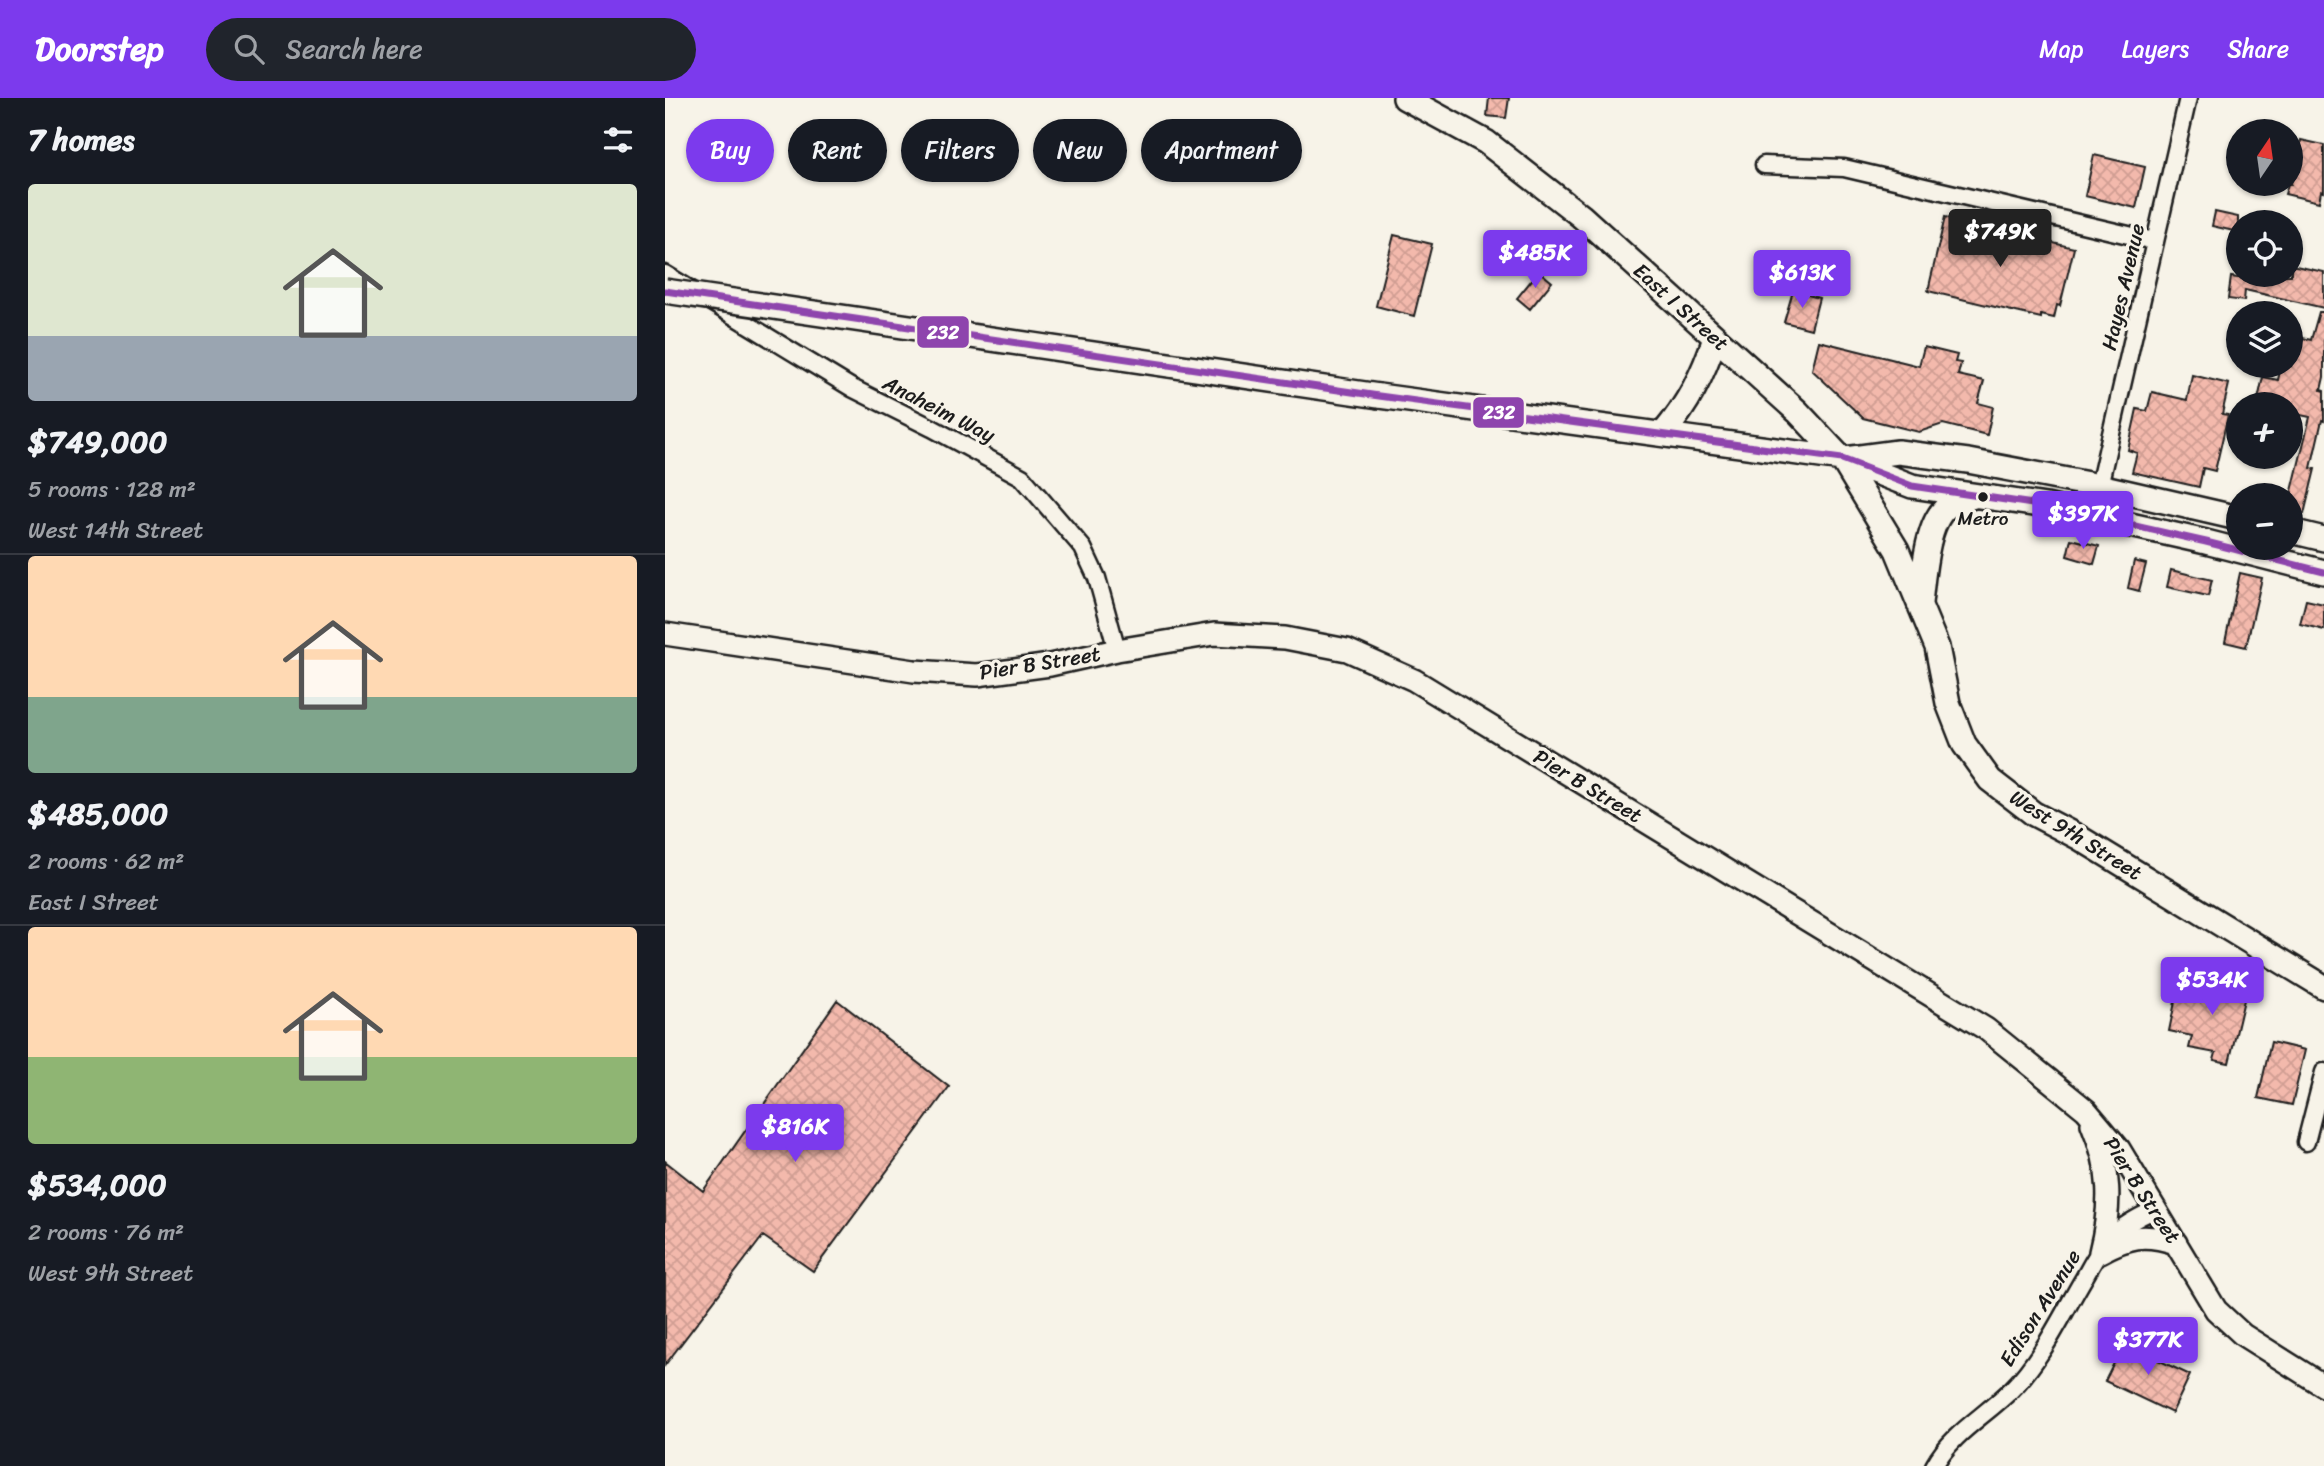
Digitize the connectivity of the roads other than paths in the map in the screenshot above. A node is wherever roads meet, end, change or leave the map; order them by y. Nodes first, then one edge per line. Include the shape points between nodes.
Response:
1 (1405, 98) edge
2 (2188, 98) edge
3 (1764, 165) dead end
4 (2154, 241) junction
5 (665, 274) edge
6 (665, 291) edge
7 (1716, 338) junction
8 (1663, 434) junction
9 (1842, 459) junction
10 (2099, 486) junction
11 (1976, 495) junction
12 (2226, 515) edge
13 (2303, 533) edge
14 (2324, 537) edge
15 (2324, 572) edge
16 (1920, 606) junction
17 (665, 634) edge
18 (1117, 650) junction
19 (2324, 987) edge
20 (2324, 1072) edge
21 (2086, 1110) junction
22 (2306, 1142) dead end
23 (2156, 1209) junction
24 (2176, 1243) junction
25 (2100, 1252) junction
26 (2324, 1386) edge
27 (1934, 1466) edge

1 - 7 main road, East I Street via 1486,142 1528,173
2 - 4 street, Hayes Avenue
3 - 4 street via 1844,168
4 - 10 street, Hayes Avenue
5 - 18 street, Anaheim Way via 852,388 1021,477 1083,548 1097,578
6 - 8 main road, bridge
7 - 8 main road via 1692,396
7 - 9 main road, East I Street
8 - 9 main road
9 - 10 main road via 1898,452
9 - 11 main road via 1912,486
9 - 16 main road, West 9th Street via 1897,551
10 - 12 main road
11 - 15 main road via 2092,516
11 - 16 main road via 1946,508 1931,534
13 - 14 main road
16 - 19 main road, West 9th Street via 1937,647 1948,703 1964,744 1990,779 2034,814
17 - 18 street, Pier B Street via 914,671 977,675
18 - 21 street, Pier B Street via 1213,634 1285,638 1347,650 1414,680 1986,1029
20 - 22 street
21 - 23 street, Pier B Street via 2119,1149
21 - 25 street via 2107,1175 2109,1202
23 - 24 street, Pier B Street
23 - 25 street, Edison Avenue via 2121,1228
24 - 25 street via 2144,1236 2120,1241
24 - 26 street, Pier B Street via 2230,1325
25 - 27 street, Edison Avenue via 2023,1375 1971,1423

